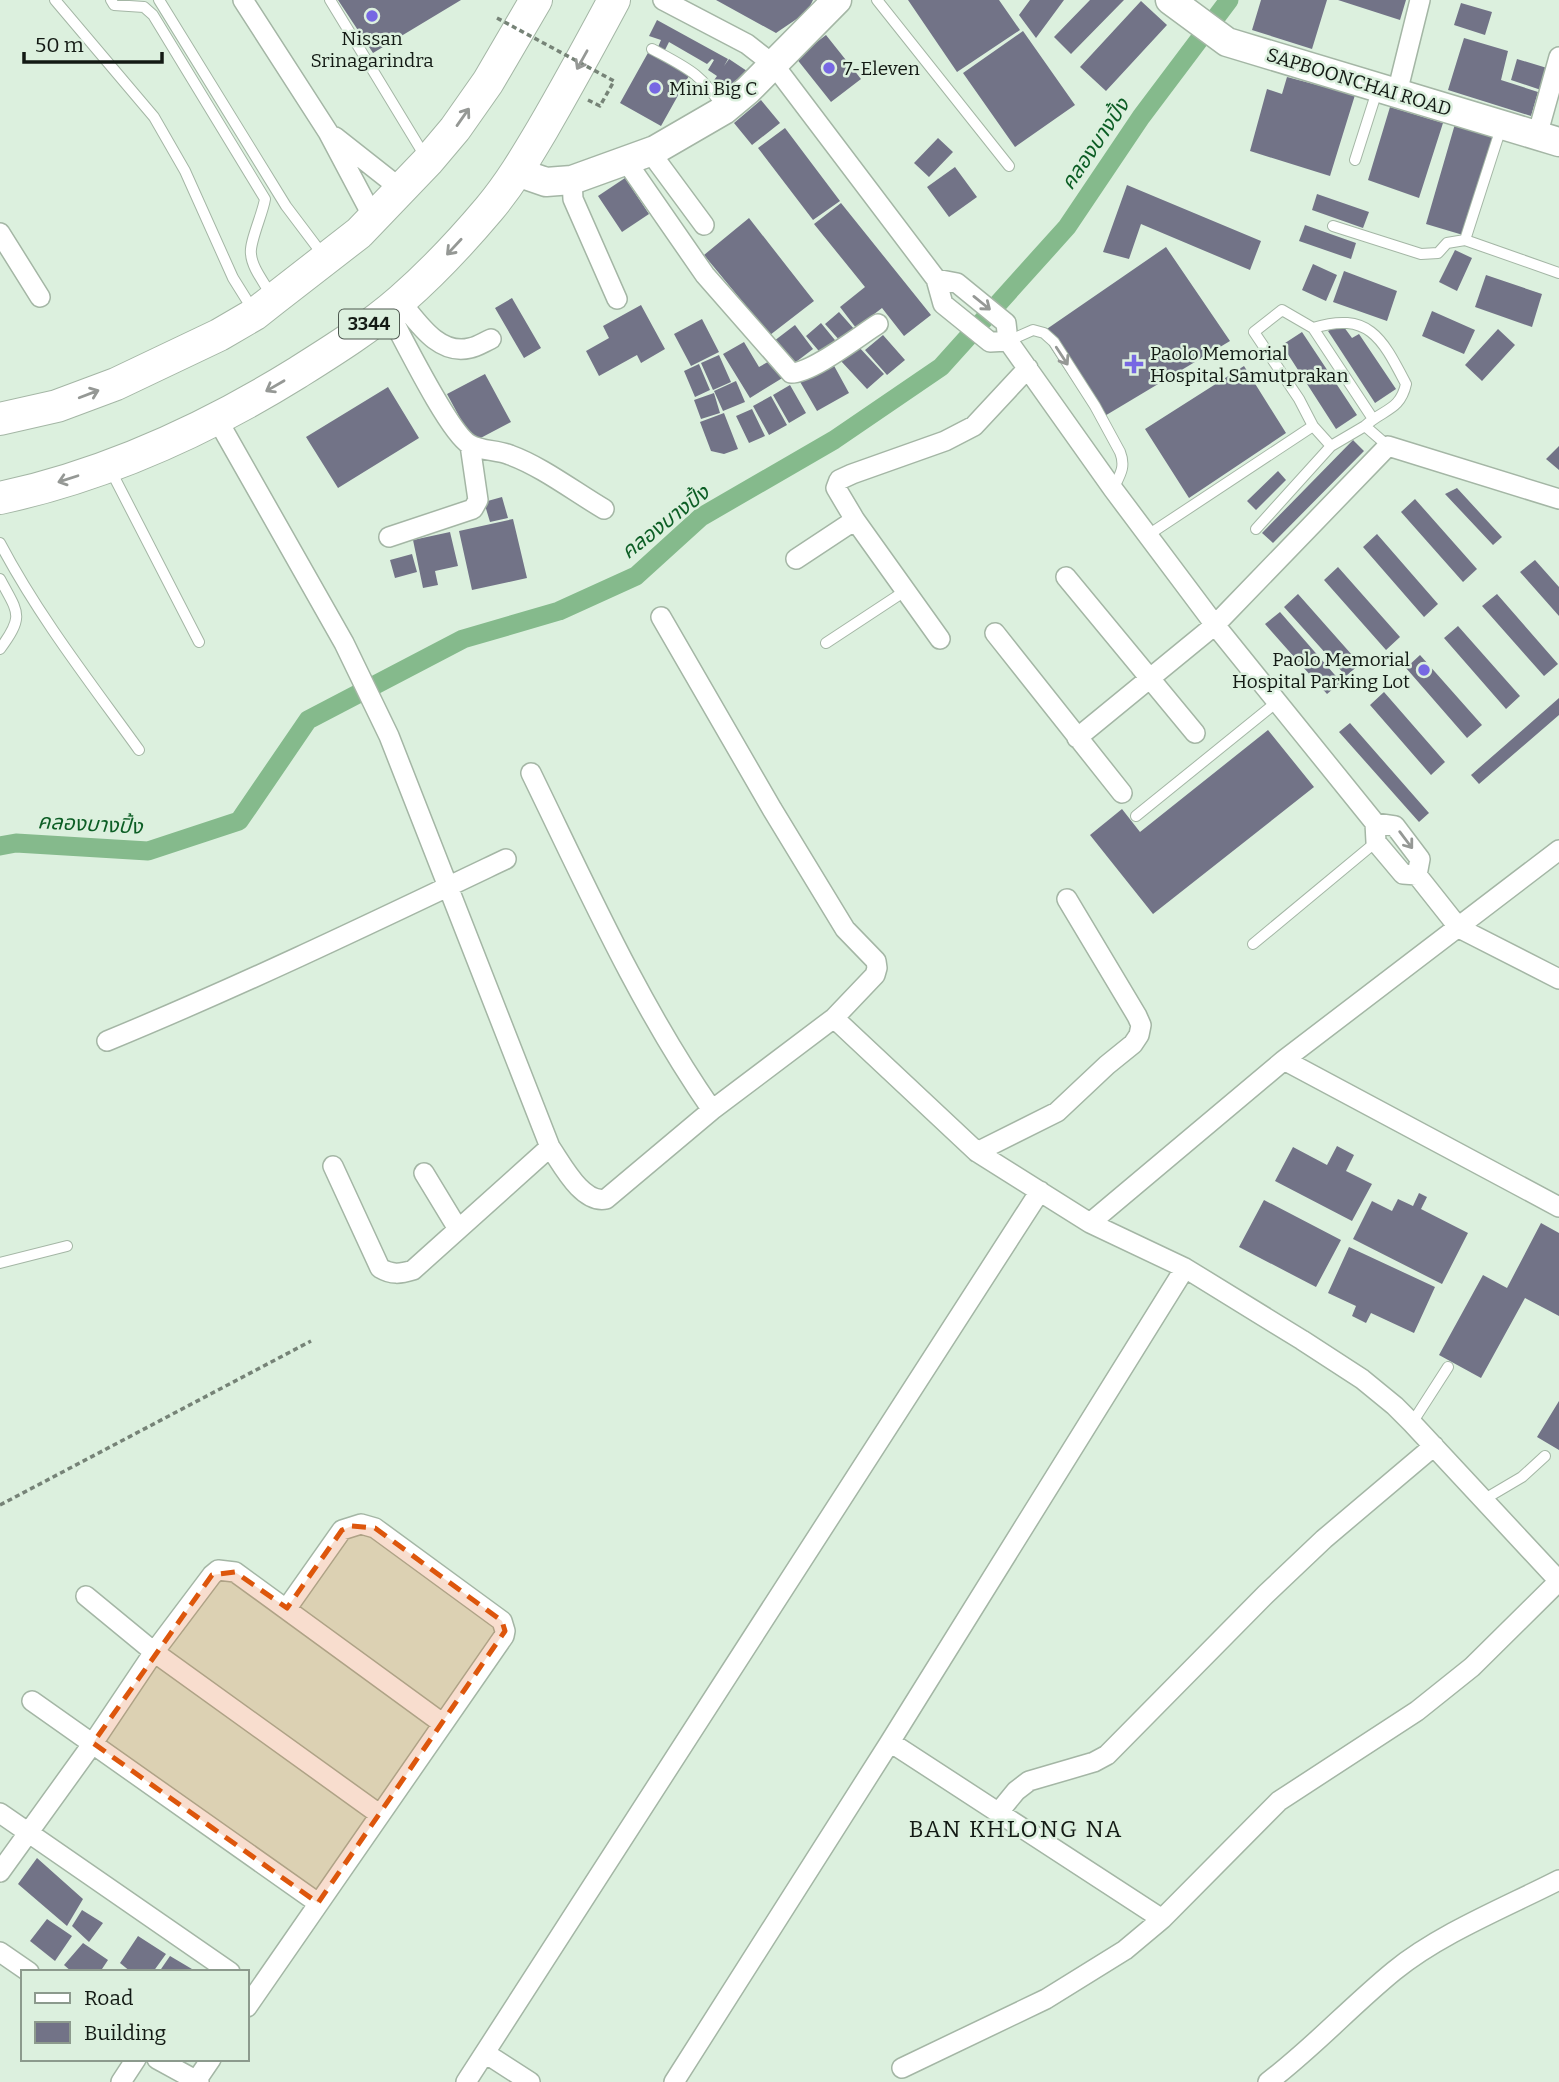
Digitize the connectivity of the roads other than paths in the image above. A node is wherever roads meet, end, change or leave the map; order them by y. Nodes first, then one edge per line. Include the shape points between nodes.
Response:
1 (55, 0) edge
2 (111, 0) edge
3 (159, 0) edge
4 (243, 0) edge
5 (330, 0) edge
6 (536, 0) edge
7 (614, 0) edge
8 (663, 0) edge
9 (837, 0) edge
10 (877, 0) edge
11 (1420, 0) edge
12 (1171, 1) edge
13 (652, 49) dead end
14 (1559, 57) edge
15 (774, 65) junction
16 (1387, 90) junction
17 (724, 110) junction
18 (1502, 125) junction
19 (328, 132) junction
20 (1548, 139) edge
21 (655, 150) junction
22 (1355, 160) dead end
23 (428, 161) junction
24 (626, 161) junction
25 (1009, 166) dead end
26 (517, 172) junction
27 (572, 180) junction
28 (401, 189) junction
29 (373, 217) junction
30 (704, 225) dead end
31 (1333, 226) dead end
32 (0, 233) edge
33 (1465, 240) junction
34 (326, 258) junction
35 (1559, 272) edge
36 (936, 279) junction
37 (40, 297) dead end
38 (617, 299) dead end
39 (264, 306) junction
40 (394, 306) junction
41 (878, 324) dead end
42 (1313, 328) junction
43 (1001, 335) junction
44 (491, 339) dead end
45 (1028, 368) junction
46 (0, 419) edge
47 (217, 419) junction
48 (1369, 422) junction
49 (1313, 426) junction
50 (470, 445) junction
51 (1331, 446) junction
52 (1388, 446) junction
53 (108, 466) junction
54 (1113, 489) junction
55 (0, 498) edge
56 (1559, 499) edge
57 (604, 509) dead end
58 (855, 520) junction
59 (1256, 529) dead end
60 (1148, 535) junction
61 (389, 537) dead end
62 (0, 543) edge
63 (796, 559) dead end
64 (1066, 577) dead end
65 (0, 579) edge
66 (905, 591) junction
67 (661, 617) dead end
68 (1215, 625) junction
69 (995, 633) dead end
70 (940, 639) dead end
71 (199, 642) dead end
72 (826, 643) dead end
73 (0, 649) edge
74 (1149, 679) junction
75 (1277, 702) junction
76 (1195, 733) dead end
77 (1077, 738) junction
78 (139, 750) dead end
79 (531, 773) dead end
80 (1122, 793) dead end
81 (1136, 816) dead end
82 (1375, 833) junction
83 (1559, 850) edge
84 (506, 859) dead end
85 (448, 886) junction
86 (1068, 899) dead end
87 (1459, 928) junction
88 (1254, 944) dead end
89 (1559, 979) edge
90 (834, 1018) junction
91 (107, 1041) dead end
92 (1284, 1060) junction
93 (712, 1110) junction
94 (550, 1147) junction
95 (977, 1152) junction
96 (333, 1166) dead end
97 (424, 1173) dead end
98 (1041, 1191) junction
99 (1559, 1207) edge
100 (1090, 1223) junction
101 (458, 1229) junction
102 (66, 1246) dead end
103 (0, 1263) edge
104 (1185, 1268) junction
105 (1448, 1367) dead end
106 (1412, 1423) junction
107 (1434, 1446) junction
108 (1545, 1456) dead end
109 (1483, 1500) junction
110 (1559, 1581) edge
111 (86, 1596) dead end
112 (287, 1608) junction
113 (154, 1652) junction
114 (32, 1701) dead end
115 (442, 1723) junction
116 (890, 1742) junction
117 (93, 1743) junction
118 (0, 1812) edge
119 (998, 1814) junction
120 (379, 1815) junction
121 (29, 1831) junction
122 (0, 1872) edge
123 (1559, 1880) edge
124 (318, 1903) junction
125 (1162, 1919) junction
126 (0, 1952) edge
127 (26, 1970) edge
128 (227, 1970) edge
129 (250, 1994) edge
130 (485, 2053) junction
131 (135, 2061) edge
132 (161, 2061) edge
133 (210, 2061) edge
134 (902, 2068) dead end
135 (197, 2081) edge
136 (121, 2082) edge
137 (466, 2082) edge
138 (530, 2082) edge
139 (674, 2082) edge
140 (1268, 2082) edge

1 - 39 lane via 154,117 186,171 233,278
2 - 39 lane via 114,5 144,7 153,15 265,199 251,245
3 - 34 lane via 286,206
4 - 19 street
5 - 23 lane
23 -> 6 main road via 488,82
7 -> 26 main road, 3344
8 - 15 street via 747,44
9 - 15 street
10 - 25 lane
11 - 16 street
12 - 16 street, SAPBOONCHAI ROAD via 1227,42
13 - 17 lane via 694,72
14 - 20 street
15 - 17 street
15 - 36 street
16 - 18 street, SAPBOONCHAI ROAD
16 - 22 lane
17 - 21 street
18 - 20 street, SAPBOONCHAI ROAD
18 - 33 lane
19 - 28 street
19 - 29 street
21 - 24 street
21 - 30 street via 656,160
23 - 28 main road
24 - 27 street
24 - 41 street via 705,275 791,373 810,368
26 - 27 street via 547,182
26 -> 40 main road, 3344 via 449,254
27 - 38 street via 573,199
28 - 29 main road
29 - 34 main road
31 - 33 lane via 1421,254 1438,253 1447,243
32 - 37 street
33 - 35 lane
34 - 39 main road
36 -> 43 street via 957,283
36 - 43 street via 943,304
46 -> 39 main road via 57,406 116,384 208,341
40 - 44 street via 447,346 471,348
40 -> 47 main road, 3344 via 332,352
40 - 50 street via 445,414
42 - 48 lane
42 - 48 lane via 1334,321 1352,322 1366,327 1387,352 1406,384 1403,397
42 - 49 lane via 1282,310 1254,332
43 - 45 street
43 -> 54 lane via 1033,330 1054,342 1123,460
45 - 54 street
45 - 58 street via 974,426 839,480 836,488
47 - 53 main road, 3344
47 - 85 street via 344,643 389,736
48 - 51 lane
48 - 52 lane
49 - 51 lane
49 - 60 lane
50 - 57 street via 526,462
50 - 61 street via 478,500 473,509
51 - 59 lane
52 - 56 street
52 - 68 street
53 -> 55 main road, 3344
53 - 71 lane
54 - 60 street
58 - 63 street
58 - 66 street
60 - 68 street
62 - 78 lane via 52,630
64 - 74 street
65 - 73 lane via 17,618 14,631
66 - 70 street
66 - 72 lane
67 - 90 street via 845,929 876,961 875,975
68 - 74 street
68 - 75 street
69 - 77 street
74 - 76 street
74 - 77 street
75 - 81 lane
75 - 82 street
77 - 80 street
79 - 93 street via 655,1022
82 - 87 street via 1395,826 1420,859 1417,875
82 - 88 lane
83 - 87 street
84 - 85 street
85 - 91 street via 301,957
85 - 94 street
86 - 95 street via 1137,1016 1139,1035 1057,1112
87 - 89 street
87 - 92 street
90 - 93 street
90 - 95 street
92 - 99 street
92 - 100 street
93 - 94 street via 598,1201 580,1189
94 - 101 street
95 - 98 street
96 - 101 street via 380,1268 390,1274 413,1270
97 - 101 street
98 - 100 street
98 - 130 street
100 - 104 street
102 - 103 lane
104 - 106 street via 1362,1379
104 - 116 street
105 - 106 lane
106 - 107 street
107 - 109 street
107 - 119 street via 1324,1539 1107,1755 1029,1781
108 - 109 lane via 1522,1477
109 - 110 street
110 - 125 street via 1472,1667 1417,1711 1279,1801
111 - 113 street
112 - 113 street via 235,1572 218,1570
112 - 115 street
112 - 115 street via 342,1530 361,1524 375,1528 502,1621 504,1636
113 - 117 street
113 - 120 street
114 - 117 street
115 - 120 street
116 - 119 street
116 - 139 street
117 - 121 street
117 - 124 street
118 - 121 street
119 - 125 street
120 - 124 street
121 - 122 street
121 - 128 street
123 - 140 street via 1422,1951
124 - 129 street
125 - 134 street via 1125,1950 1046,1999
126 - 127 street
130 - 137 street
130 - 138 street
131 - 136 street
132 - 135 street
133 - 135 street

